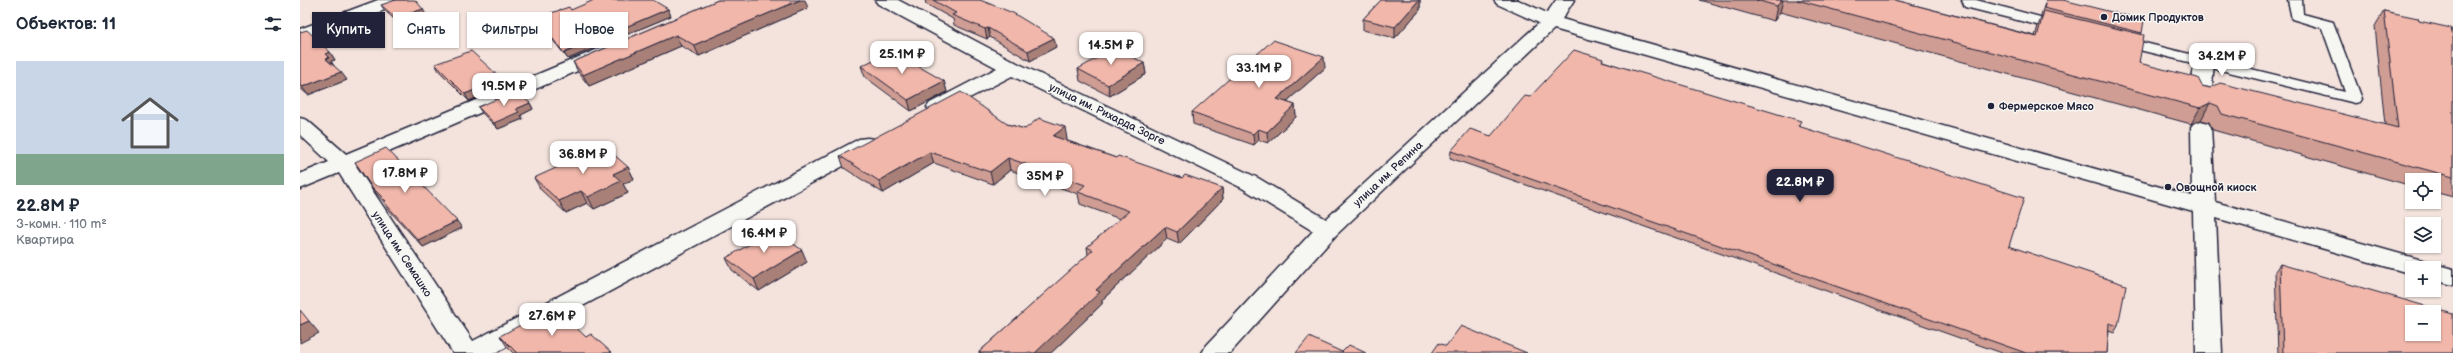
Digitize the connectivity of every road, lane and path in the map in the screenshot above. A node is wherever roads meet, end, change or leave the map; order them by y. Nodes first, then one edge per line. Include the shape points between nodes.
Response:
1 (395, 0) edge
2 (884, 0) edge
3 (1503, 0) edge
4 (1565, 0) edge
5 (1969, 0) edge
6 (2295, 0) edge
7 (1551, 22) junction
8 (2076, 30) edge
9 (300, 35) edge
10 (2106, 38) edge
11 (614, 48) edge
12 (2204, 62) junction
13 (1012, 68) junction
14 (2201, 97) edge
15 (921, 116) edge
16 (300, 124) edge
17 (2201, 127) edge
18 (886, 134) edge
19 (344, 164) junction
20 (300, 182) edge
21 (2203, 208) junction
22 (1328, 230) junction
23 (2405, 264) edge
24 (2441, 274) edge
25 (2453, 277) edge
26 (468, 353) edge
27 (472, 353) edge
28 (1215, 353) edge
29 (2209, 353) edge

1 - 9 street
2 - 13 street, улица им. Рихарда Зорге
3 - 7 street
4 - 7 street, улица им. Репина
5 - 8 lane via 1970,4
6 - 12 lane via 2297,16 2328,25 2355,99
7 - 21 street
7 - 22 street, улица им. Репина
10 - 12 lane
11 - 19 street
12 - 14 street
13 - 15 street
13 - 22 street, улица им. Рихарда Зорге via 1250,183
16 - 19 street, улица им. Семашко
17 - 21 street
18 - 27 street
19 - 20 street
19 - 26 street, улица им. Семашко
21 - 23 street
21 - 29 street
22 - 28 street, улица им. Репина
24 - 25 street

